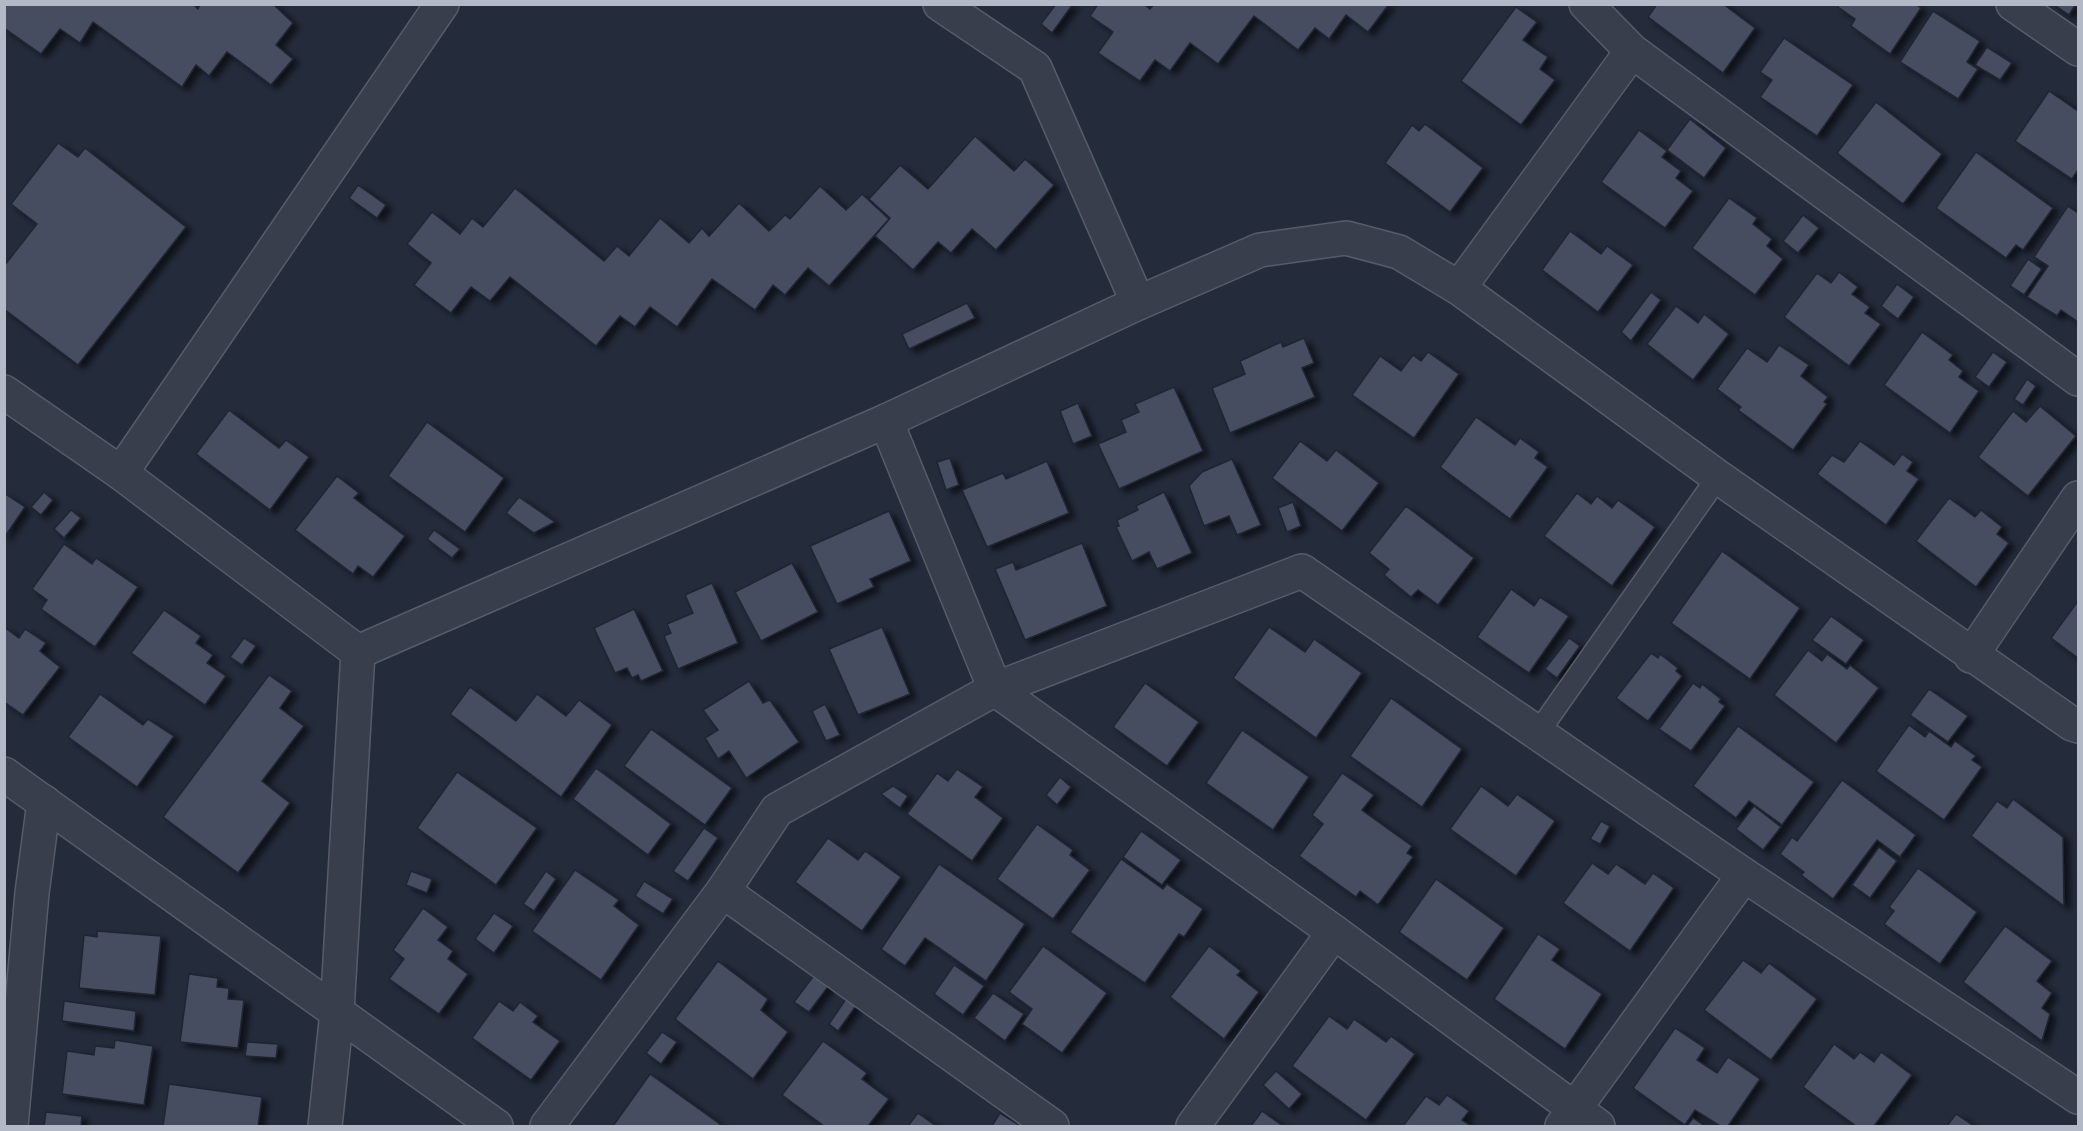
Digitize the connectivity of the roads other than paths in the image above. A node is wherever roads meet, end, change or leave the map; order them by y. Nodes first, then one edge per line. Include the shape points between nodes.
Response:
1 (442, 4) edge
2 (940, 4) edge
3 (1586, 4) edge
4 (2013, 4) edge
5 (2079, 49) edge
6 (1632, 51) junction
7 (1460, 288) junction
8 (1138, 303) junction
9 (2079, 379) edge
10 (4, 392) edge
11 (886, 421) junction
12 (121, 473) junction
13 (1718, 477) junction
14 (2079, 498) edge
15 (358, 652) junction
16 (1971, 656) junction
17 (995, 688) junction
18 (2079, 726) edge
19 (1539, 731) junction
20 (4, 774) edge
21 (44, 802) junction
22 (1744, 875) junction
23 (723, 891) junction
24 (18, 899) edge
25 (1334, 932) junction
26 (338, 1012) junction
27 (2079, 1097) edge
28 (1578, 1121) edge
29 (10, 1126) edge
30 (325, 1126) edge
31 (496, 1126) edge
32 (547, 1126) edge
33 (1052, 1126) edge
34 (1193, 1126) edge

1 - 12 street
2 - 8 street via 1035,68
3 - 6 street
4 - 5 street
6 - 7 street
6 - 9 street
7 - 8 street via 1399,252 1346,238 1260,250
7 - 13 street
8 - 11 street
10 - 12 street
11 - 15 street
11 - 17 street
12 - 15 street
13 - 16 street
13 - 19 lane
14 - 16 street
15 - 26 street
16 - 18 street
17 - 19 street via 1302,571
17 - 23 street via 777,810
17 - 25 street
19 - 22 street
20 - 21 street
21 - 24 street
21 - 26 street
22 - 27 street
22 - 28 street
23 - 32 street
23 - 33 street
24 - 29 street
25 - 28 street
25 - 34 street
26 - 30 street
26 - 31 street

